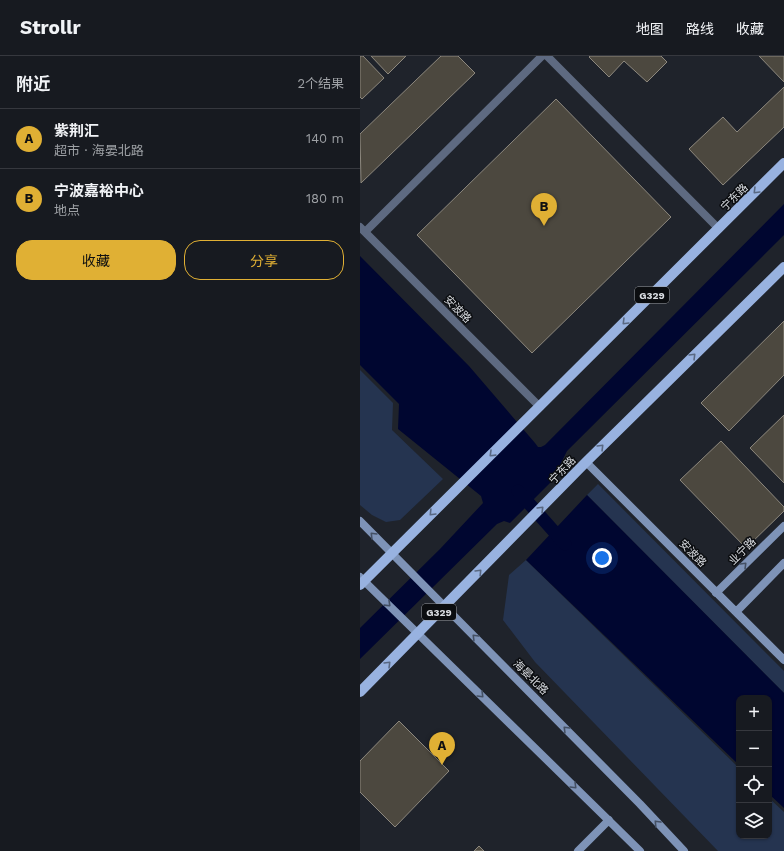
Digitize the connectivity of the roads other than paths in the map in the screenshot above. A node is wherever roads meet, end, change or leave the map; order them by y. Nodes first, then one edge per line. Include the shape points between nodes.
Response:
1 (542, 56) edge
2 (547, 56) edge
3 (784, 163) edge
4 (362, 229) edge
5 (719, 229) junction
6 (784, 267) edge
7 (540, 407) junction
8 (586, 462) junction
9 (360, 521) edge
10 (784, 526) edge
11 (392, 554) junction
12 (784, 563) edge
13 (362, 581) edge
14 (716, 593) junction
15 (445, 606) junction
16 (736, 612) junction
17 (418, 634) junction
18 (784, 660) edge
19 (360, 692) edge
20 (609, 820) junction
21 (578, 851) edge
22 (640, 851) edge
23 (684, 851) edge

1 - 4 street
2 - 5 street
3 -> 5 main road, 宁东路 / G329
4 - 7 street, 安波路
5 -> 7 main road, 宁东路 / G329
8 -> 6 main road, 宁东路 / G329
7 -> 11 main road, 宁东路 / G329
8 - 14 main road, 安波路
15 -> 8 main road, 宁东路 / G329
11 -> 9 main road, 海晏北路
14 -> 10 main road, 业宁路
11 - 13 main road, 宁东路 / G329
11 - 15 main road, 海晏北路
12 - 16 main road
13 -> 17 main road
14 - 16 main road, 安波路
15 - 17 main road, 宁东路 / G329
23 -> 15 main road, 海晏北路
16 - 18 main road, 安波路
19 -> 17 main road, 宁东路 / G329
17 -> 20 main road
20 - 21 main road
20 - 22 main road

